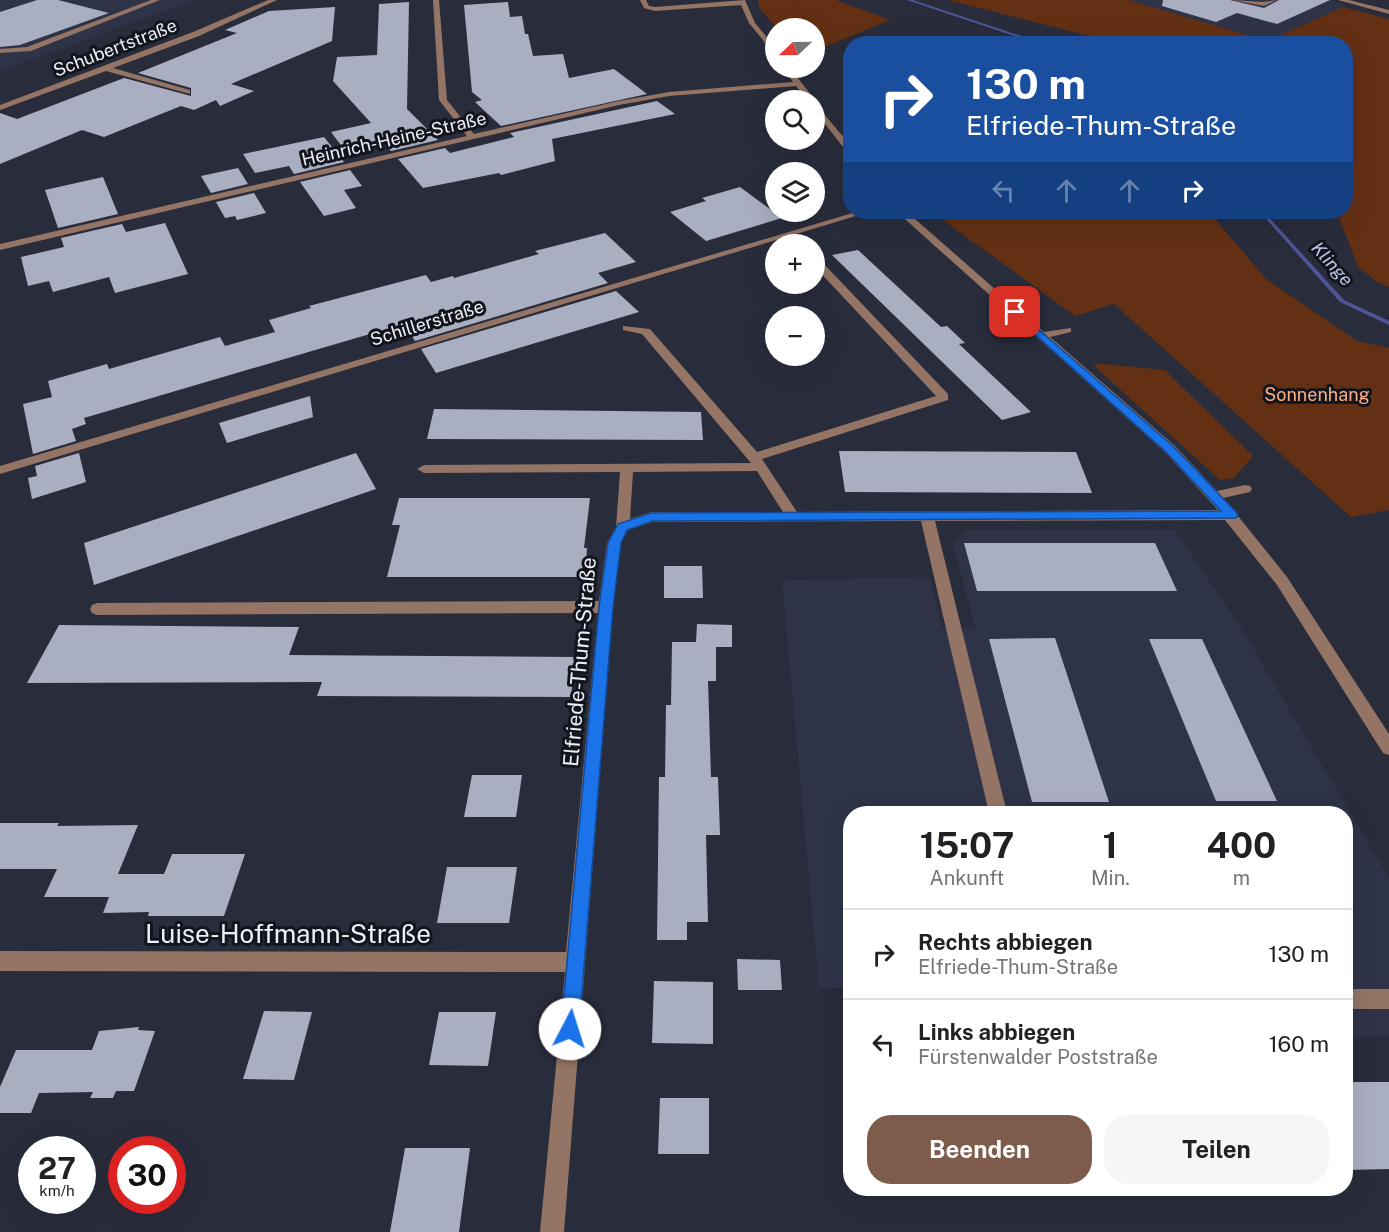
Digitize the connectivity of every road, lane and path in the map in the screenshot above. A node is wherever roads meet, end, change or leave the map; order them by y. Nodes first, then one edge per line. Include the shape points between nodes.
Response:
1 (155, 0) edge
2 (274, 0) edge
3 (436, 0) edge
4 (642, 0) edge
5 (1235, 0) edge
6 (1274, 0) edge
7 (1341, 0) edge
8 (742, 1) edge
9 (1389, 12) edge
10 (765, 40) edge
11 (0, 51) edge
12 (105, 68) junction
13 (794, 78) edge
14 (798, 84) junction
15 (803, 90) edge
16 (187, 92) dead end
17 (0, 108) edge
18 (825, 118) edge
19 (473, 138) junction
20 (843, 141) edge
21 (843, 218) edge
22 (910, 219) edge
23 (0, 247) edge
24 (825, 271) edge
25 (627, 328) dead end
26 (1067, 330) dead end
27 (1042, 336) junction
28 (758, 462) junction
29 (424, 469) dead end
30 (0, 470) edge
31 (627, 470) junction
32 (1245, 489) dead end
33 (1214, 496) junction
34 (1232, 515) junction
35 (793, 516) junction
36 (927, 516) junction
37 (623, 527) junction
38 (606, 607) junction
39 (97, 609) dead end
40 (1389, 748) edge
41 (996, 806) edge
42 (0, 961) edge
43 (576, 962) junction
44 (1353, 999) edge
45 (1389, 999) edge
46 (552, 1232) edge

1 - 11 street via 28,49
2 - 12 street, Schubertstraße
3 - 19 street via 443,100
4 - 8 street via 646,7 655,9
5 - 6 street via 1264,4
7 - 9 street
8 - 10 street
12 - 16 street
12 - 17 street, Schubertstraße
13 - 14 street
14 - 15 street
14 - 19 street, Heinrich-Heine-Straße via 669,94
18 - 20 street
19 - 23 street, Heinrich-Heine-Straße
21 - 30 street, Schillerstraße
22 - 27 street
24 - 28 street via 944,396
25 - 28 street via 646,332
26 - 27 street
27 - 33 street via 1170,449
28 - 31 street
28 - 35 street
29 - 31 street
31 - 37 street, Elfriede-Thum-Straße
32 - 33 street
33 - 34 street
34 - 36 street
34 - 40 street via 1282,581
35 - 36 street
35 - 37 street via 651,517
36 - 41 street
37 - 38 street, Elfriede-Thum-Straße via 614,543
38 - 39 street
38 - 43 street, Elfriede-Thum-Straße
42 - 43 street, Luise-Hoffmann-Straße
43 - 46 street, Elfriede-Thum-Straße
44 - 45 street

